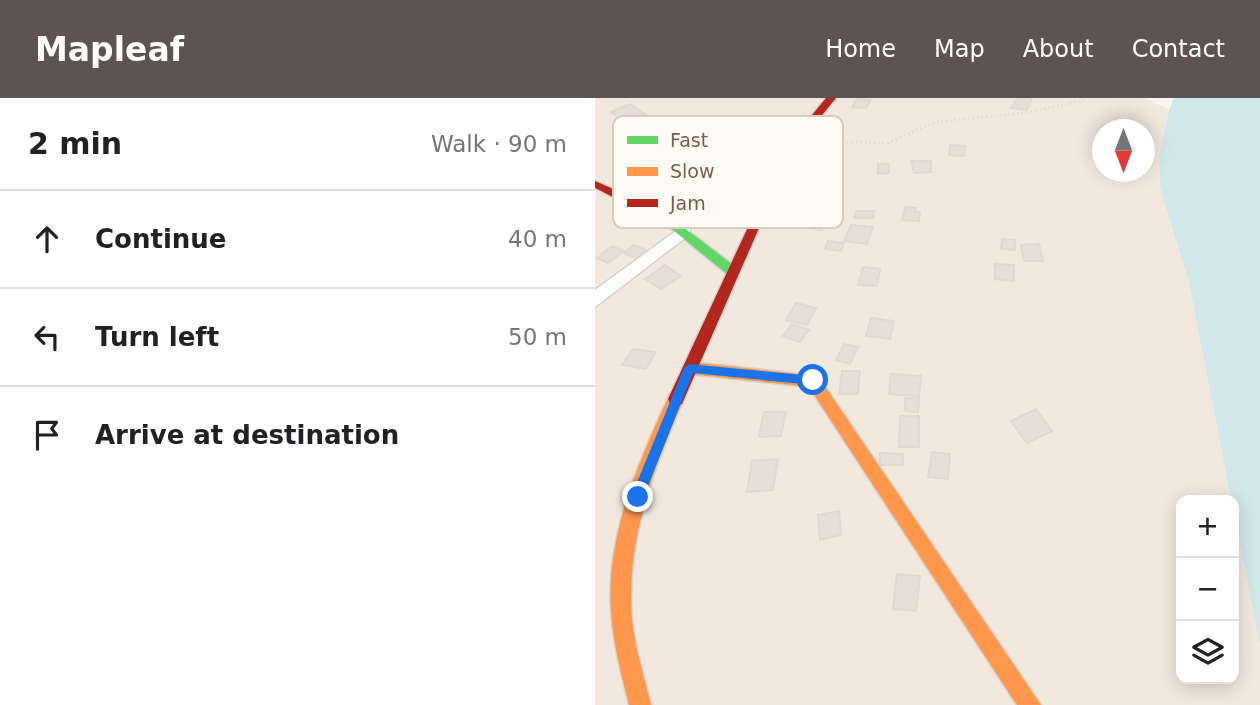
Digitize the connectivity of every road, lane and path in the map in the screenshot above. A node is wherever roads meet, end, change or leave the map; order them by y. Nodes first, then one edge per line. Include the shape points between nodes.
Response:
1 (831, 98) edge
2 (1084, 98) edge
3 (817, 116) edge
4 (843, 142) edge
5 (681, 228) edge
6 (752, 228) edge
7 (684, 230) junction
8 (732, 271) junction
9 (595, 300) edge
10 (689, 368) junction
11 (640, 705) edge
12 (1030, 705) edge

1 - 3 main road
2 - 4 path via 1023,113 935,122 888,143
5 - 7 main road
6 - 8 main road
7 - 8 main road
7 - 9 street
8 - 10 main road
10 - 11 main road via 638,497 622,565 623,635
10 - 12 main road via 813,380

